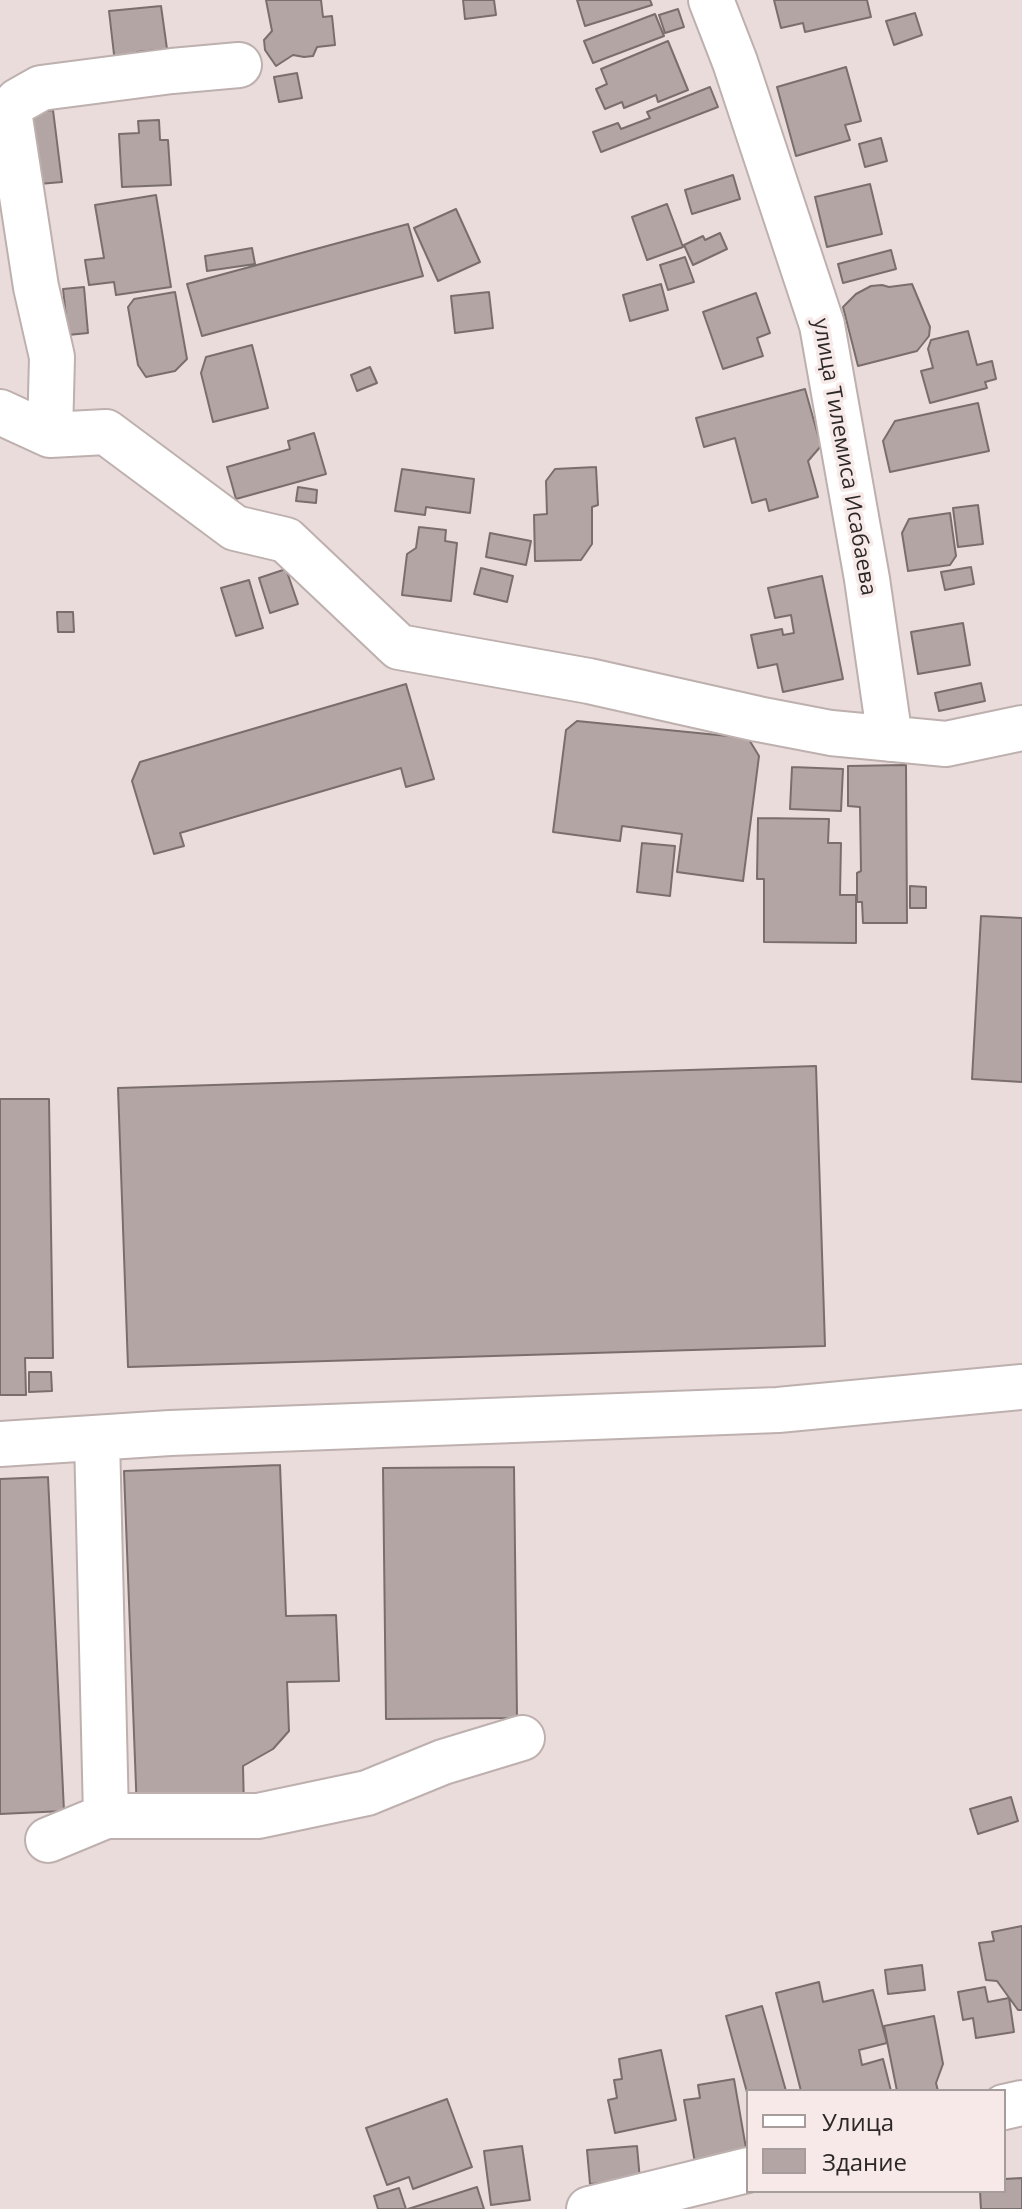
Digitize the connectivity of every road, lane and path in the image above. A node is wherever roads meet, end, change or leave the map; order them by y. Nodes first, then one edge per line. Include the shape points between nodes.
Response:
1 (711, 0) edge
2 (239, 65) dead end
3 (0, 412) edge
4 (50, 435) junction
5 (1022, 728) edge
6 (890, 739) junction
7 (1022, 1387) edge
8 (97, 1438) junction
9 (0, 1444) edge
10 (522, 1738) dead end
11 (106, 1816) junction
12 (48, 1840) dead end
13 (746, 2170) edge
14 (589, 2209) edge

1 - 6 street, улица Тилемиса Исабаева via 822,325
2 - 4 street via 41,88 9,111 52,357
3 - 4 street
4 - 6 street via 106,432 235,528 286,540 399,647 831,733
5 - 6 street via 946,744
7 - 8 street via 778,1410
8 - 9 street
8 - 11 street
10 - 11 street via 367,1793 258,1816
11 - 12 street
13 - 14 street

